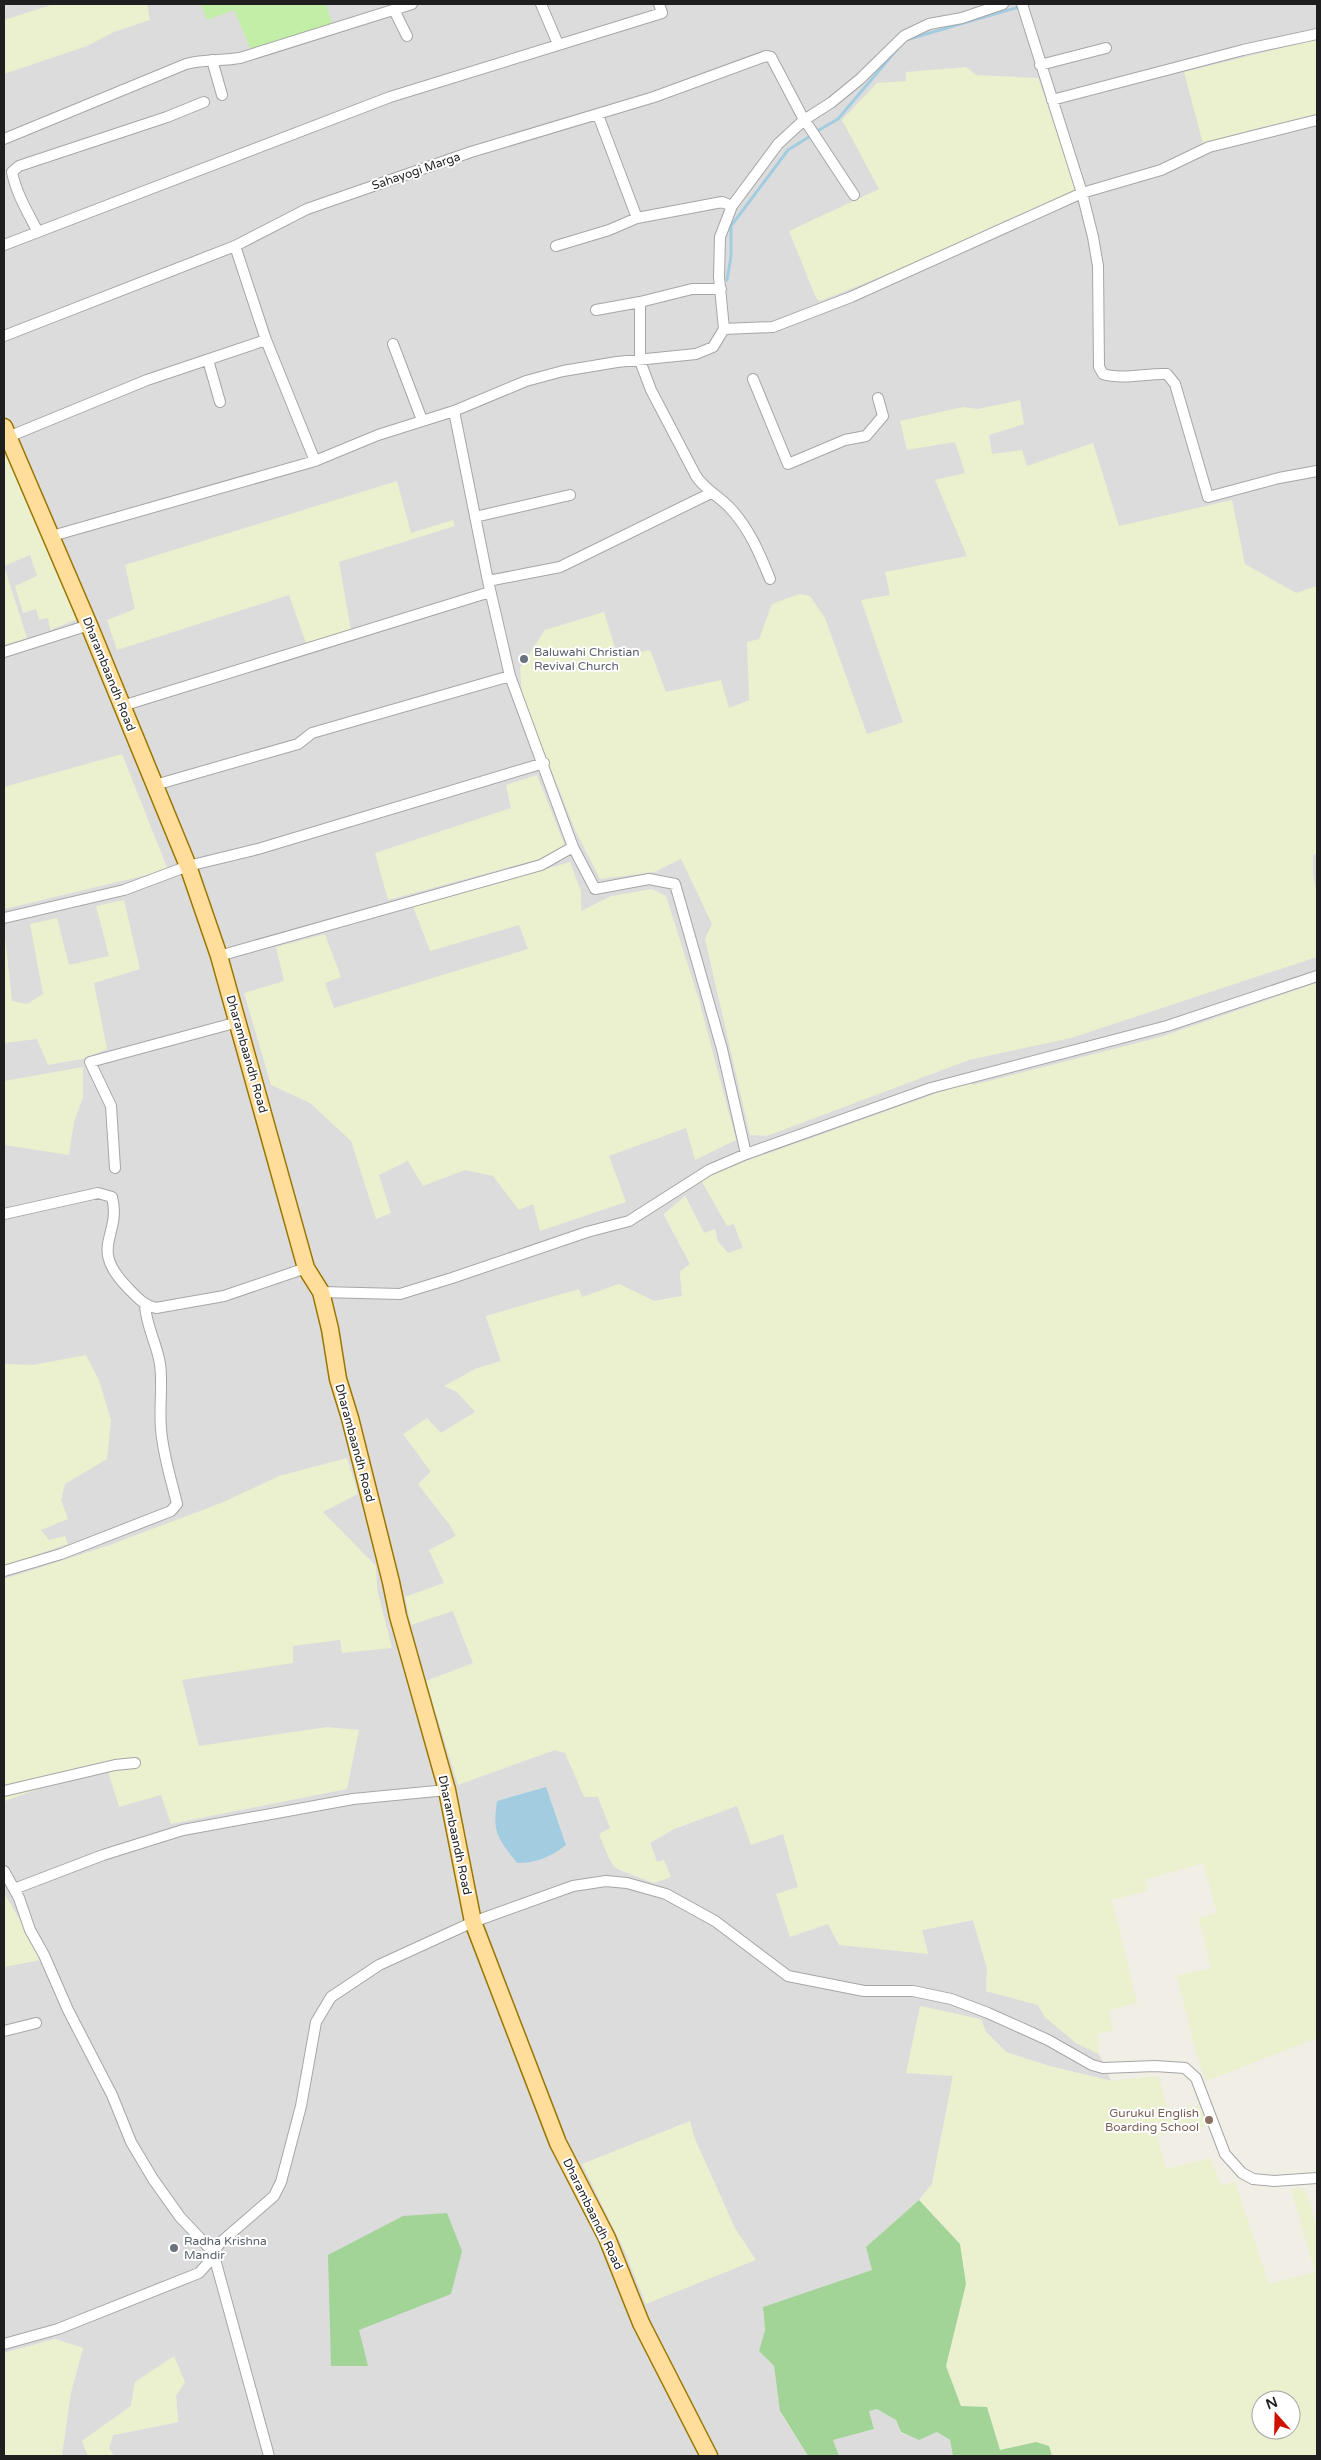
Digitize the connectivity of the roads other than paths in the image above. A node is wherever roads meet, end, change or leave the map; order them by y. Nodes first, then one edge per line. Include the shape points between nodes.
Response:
1 (412, 4) edge
2 (541, 4) edge
3 (658, 4) edge
4 (1002, 4) edge
5 (1022, 4) edge
6 (394, 10) junction
7 (1317, 34) edge
8 (407, 36) dead end
9 (558, 44) junction
10 (1106, 48) dead end
11 (212, 60) junction
12 (1040, 65) junction
13 (222, 95) dead end
14 (1052, 100) junction
15 (204, 102) dead end
16 (598, 115) junction
17 (804, 120) junction
18 (1317, 120) edge
19 (4, 139) edge
20 (1082, 193) junction
21 (854, 195) dead end
22 (732, 206) junction
23 (637, 218) junction
24 (38, 232) junction
25 (4, 245) edge
26 (234, 246) junction
27 (556, 246) dead end
28 (721, 289) junction
29 (640, 302) junction
30 (596, 310) dead end
31 (724, 329) junction
32 (4, 336) edge
33 (266, 340) junction
34 (393, 344) dead end
35 (208, 360) junction
36 (640, 361) junction
37 (753, 379) dead end
38 (878, 398) dead end
39 (220, 402) dead end
40 (454, 411) junction
41 (422, 420) junction
42 (6, 432) edge
43 (315, 461) junction
44 (1317, 471) edge
45 (711, 493) junction
46 (570, 495) dead end
47 (475, 517) junction
48 (52, 536) junction
49 (770, 579) dead end
50 (489, 586) junction
51 (89, 625) junction
52 (4, 652) edge
53 (510, 676) junction
54 (122, 706) junction
55 (544, 763) junction
56 (155, 785) junction
57 (573, 847) junction
58 (188, 866) junction
59 (4, 918) edge
60 (219, 956) junction
61 (1317, 976) edge
62 (238, 1022) junction
63 (746, 1154) junction
64 (115, 1168) dead end
65 (4, 1214) edge
66 (306, 1268) junction
67 (321, 1292) junction
68 (145, 1305) junction
69 (4, 1571) edge
70 (135, 1763) dead end
71 (447, 1790) junction
72 (4, 1791) edge
73 (4, 1871) edge
74 (14, 1890) junction
75 (472, 1922) junction
76 (36, 2023) dead end
77 (4, 2031) edge
78 (1317, 2178) edge
79 (213, 2252) junction
80 (4, 2344) edge
81 (269, 2456) edge
82 (709, 2456) edge

1 - 6 street
2 - 9 street
3 - 9 street via 662,13
4 - 17 street via 962,18 929,24 904,36 860,79
5 - 12 street
6 - 8 street
6 - 11 street via 240,58
7 - 14 street
9 - 24 street via 390,97
10 - 12 street
11 - 13 street
11 - 19 street via 186,64
12 - 14 street
14 - 20 street
15 - 24 street via 19,166 12,172 13,177
16 - 17 street, Sahayogi Marga via 766,56 771,57
16 - 23 street
16 - 26 street, Sahayogi Marga via 471,152 307,209
17 - 21 street
17 - 22 street via 778,144
18 - 20 street via 1209,147 1161,170
20 - 31 street via 851,297 773,326
20 - 44 street via 1098,266 1098,353 1103,374 1112,377 1167,374 1175,384 1208,498
22 - 23 street via 722,202
22 - 28 street via 720,237
23 - 27 street
24 - 25 street
26 - 32 street, Sahayogi Marga
26 - 33 street
28 - 29 street via 692,289
28 - 31 street
29 - 30 street
29 - 36 street
31 - 36 street via 713,347 696,354
33 - 35 street
33 - 43 street
34 - 41 street
35 - 39 street
35 - 42 street
36 - 40 street via 563,370
36 - 45 street via 651,390 696,476
37 - 38 street via 788,464 845,440 866,436 883,416
40 - 41 street
40 - 47 street
41 - 43 street
42 - 48 main road, Dharambaandh Road
43 - 48 street
45 - 49 street via 730,508 758,548
45 - 50 street via 560,567
46 - 47 street
47 - 50 street
48 - 51 main road, Dharambaandh Road
50 - 53 street
50 - 54 street
51 - 52 street
51 - 54 main road, Dharambaandh Road
53 - 55 street
53 - 56 street via 312,733 298,744
54 - 56 main road, Dharambaandh Road
55 - 57 street
55 - 58 street
56 - 58 main road, Dharambaandh Road
57 - 60 street via 541,865
57 - 63 street via 595,889 649,879 675,884 722,1049
58 - 59 street via 124,890
58 - 60 main road, Dharambaandh Road
60 - 62 main road, Dharambaandh Road
61 - 63 street via 1167,1026 931,1088
62 - 64 street via 90,1062 111,1106
62 - 66 main road, Dharambaandh Road
63 - 67 street via 709,1170 629,1221 400,1294
65 - 68 street via 98,1193 112,1197 114,1206 108,1262
66 - 67 main road, Dharambaandh Road
66 - 68 street via 224,1296 156,1308
67 - 71 main road, Dharambaandh Road via 338,1379 398,1616
68 - 69 street via 160,1364 163,1389 160,1427 177,1504 171,1511 61,1554
70 - 72 street
71 - 74 street via 353,1799 182,1830 103,1855
71 - 75 main road, Dharambaandh Road
73 - 74 street
74 - 79 street via 30,1930 112,2095 131,2142 180,2217
75 - 78 street via 572,1886 592,1882 627,1883 666,1894 715,1921 788,1976 864,1991 913,1991 951,1999 988,2012 1103,2068 1185,2068 1196,2078 1225,2154 1242,2173 1253,2179 1274,2181
75 - 79 street via 379,1965 331,1997 316,2022 301,2106 281,2182 274,2196
75 - 82 main road, Dharambaandh Road via 558,2143 607,2238 641,2323
76 - 77 street
79 - 80 street via 199,2273 58,2329
79 - 81 street

